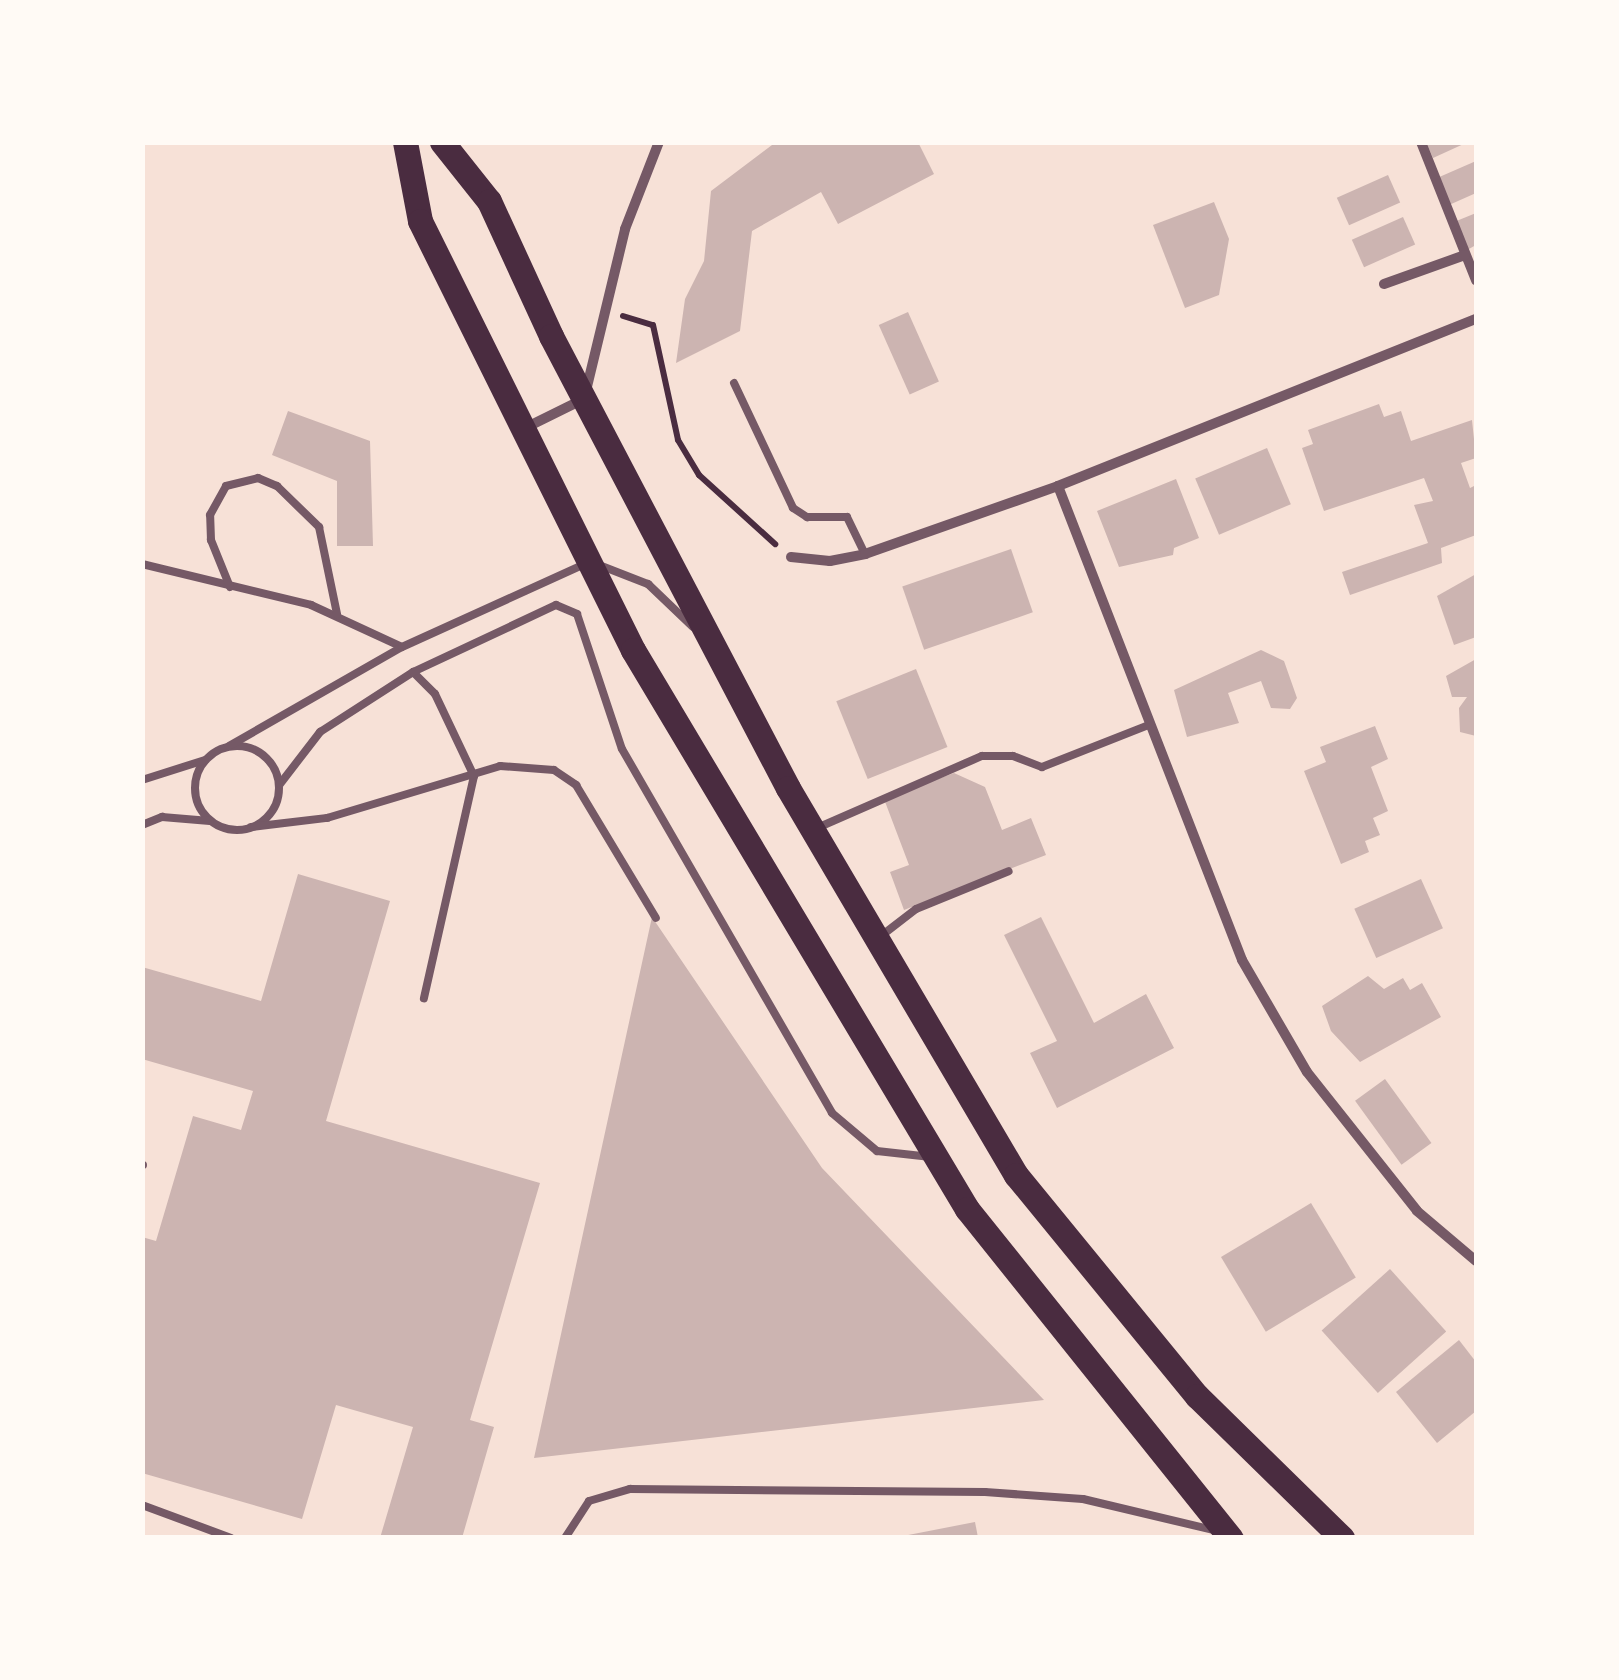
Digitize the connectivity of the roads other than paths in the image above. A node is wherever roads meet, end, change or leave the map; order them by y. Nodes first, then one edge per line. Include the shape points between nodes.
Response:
1 (405, 142) edge
2 (442, 142) edge
3 (659, 142) edge
4 (1421, 142) edge
5 (1465, 255) junction
6 (1476, 280) edge
7 (1384, 284) dead end
8 (1476, 319) edge
9 (734, 382) dead end
10 (584, 400) junction
11 (521, 430) junction
12 (1058, 486) junction
13 (865, 554) junction
14 (792, 557) road end
15 (586, 563) junction
16 (142, 564) edge
17 (230, 587) junction
18 (337, 614) junction
19 (402, 648) junction
20 (714, 648) junction
21 (412, 672) junction
22 (1151, 724) junction
23 (229, 746) junction
24 (205, 760) junction
25 (474, 776) junction
26 (142, 780) edge
27 (280, 784) junction
28 (212, 822) junction
29 (142, 826) edge
30 (251, 828) junction
31 (812, 830) junction
32 (1009, 872) dead end
33 (656, 918) dead end
34 (878, 939) junction
35 (424, 998) dead end
36 (936, 1158) junction
37 (1476, 1262) edge
38 (142, 1505) edge
39 (212, 1533) edge
40 (1228, 1535) edge
41 (231, 1538) edge
42 (565, 1538) edge
43 (1342, 1538) edge

1 - 11 main road via 420,220
2 - 10 main road via 489,201
3 - 10 street via 625,229
4 - 5 street
5 - 6 street
5 - 7 street
8 - 12 street
9 - 13 lane via 792,508 806,517 846,517
10 - 11 street
10 - 20 main road
11 - 15 main road
12 - 13 street
12 - 22 street
13 - 14 street via 830,561
15 - 19 lane
15 - 20 lane via 619,568 648,584
15 - 36 main road
16 - 17 lane
17 - 18 lane
17 - 18 lane via 211,540 210,515 226,486 258,478 277,486 319,527
18 - 19 lane
19 - 23 lane
20 - 31 main road
21 - 25 lane via 435,694
21 - 27 lane via 320,732
21 - 36 lane via 556,605 577,614 622,749 832,1114 878,1151
22 - 31 lane via 1042,767 1013,756 982,756
22 - 37 street via 1242,960 1306,1072 1418,1211
23 - 24 lane
23 - 27 lane via 268,759
24 - 26 lane
24 - 28 lane via 194,786
25 - 30 lane via 327,818
25 - 33 lane via 531,765 576,785
25 - 35 lane
27 - 30 lane via 272,810
28 - 29 lane via 172,816
28 - 30 lane
31 - 34 main road
32 - 34 lane via 916,909
34 - 43 main road via 1016,1176 1197,1396
36 - 40 main road via 975,1220
38 - 39 lane
39 - 41 lane
40 - 42 lane via 1083,1499 630,1488 589,1500

